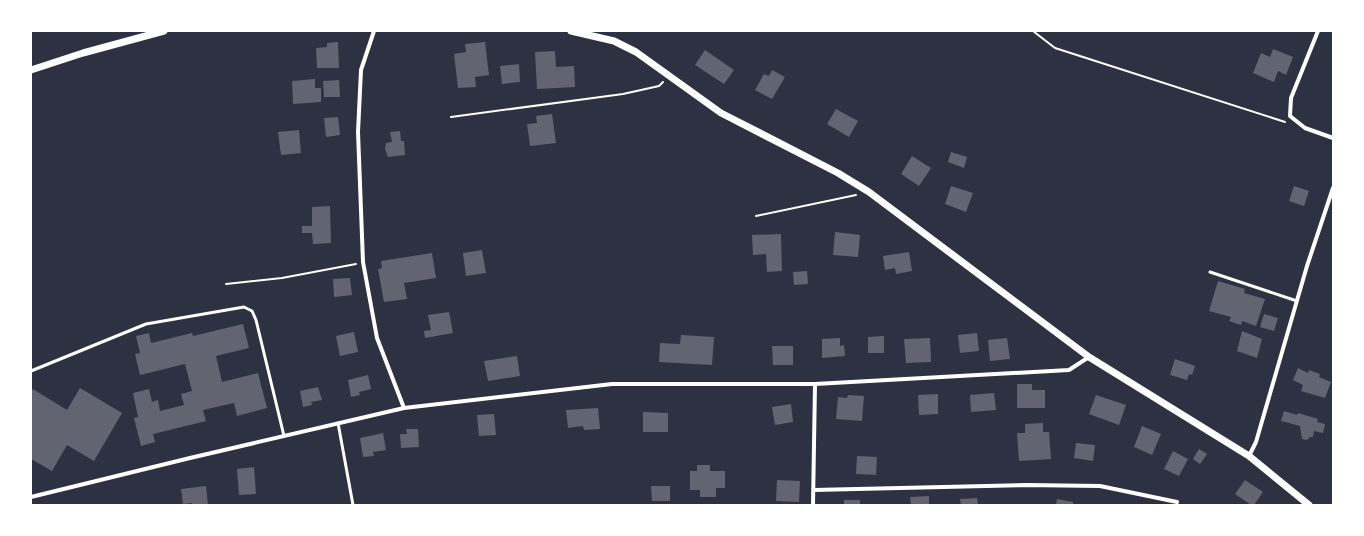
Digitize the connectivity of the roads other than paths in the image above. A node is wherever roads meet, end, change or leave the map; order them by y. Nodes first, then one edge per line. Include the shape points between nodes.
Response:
1 (164, 31) edge
2 (374, 31) edge
3 (572, 31) edge
4 (1318, 31) edge
5 (31, 70) edge
6 (1333, 138) edge
7 (1333, 188) edge
8 (1210, 272) dead end
9 (1297, 300) junction
10 (1089, 357) junction
11 (31, 371) edge
12 (815, 384) junction
13 (404, 408) junction
14 (338, 423) junction
15 (284, 436) junction
16 (1249, 456) junction
17 (814, 490) junction
18 (31, 497) edge
19 (1176, 502) dead end
20 (353, 505) edge
21 (813, 505) edge
22 (1309, 505) edge

1 - 5 street
2 - 13 street via 361,70 359,140 363,262 377,338
3 - 10 street via 614,41 636,52 721,113 838,172 869,192
4 - 6 street via 1291,98 1290,116 1305,128
7 - 9 street
8 - 9 lane
9 - 16 street via 1256,442
10 - 12 street via 1069,370
10 - 16 street
11 - 15 lane via 146,324 244,307 252,311 256,320
12 - 13 street via 612,384
12 - 17 street
13 - 14 street
14 - 15 street
14 - 20 lane
15 - 18 street
16 - 22 street
17 - 19 street via 1026,485 1100,486
17 - 21 street

